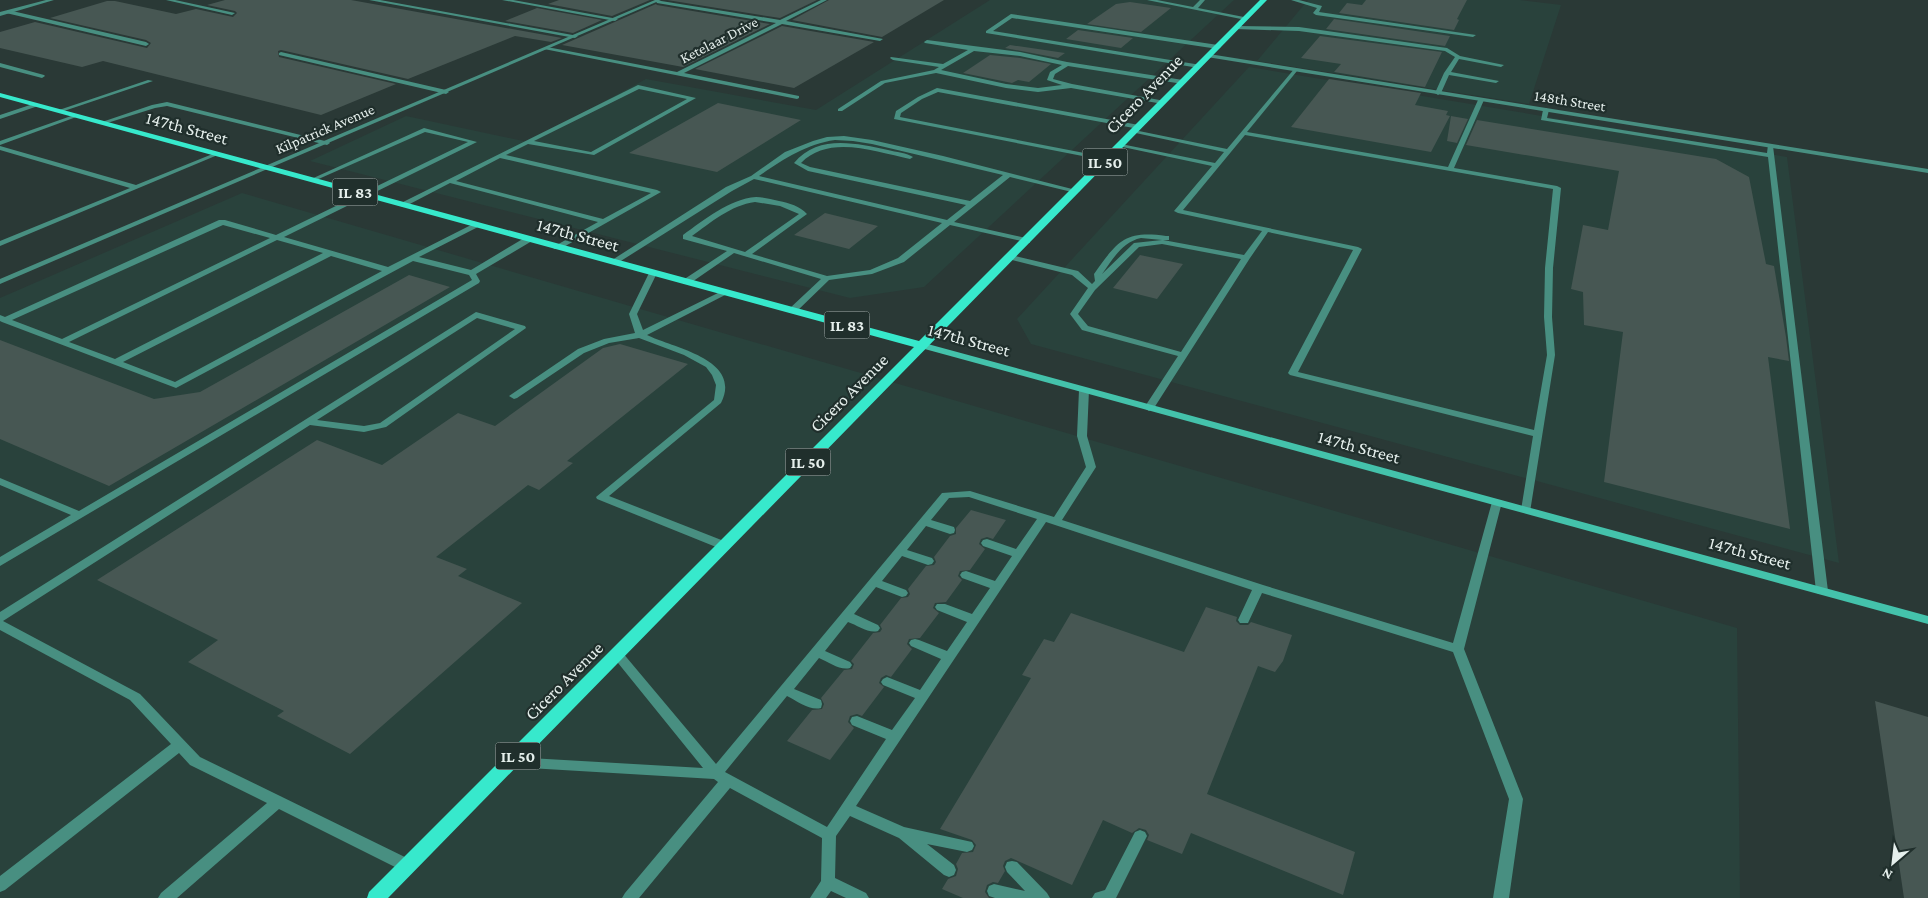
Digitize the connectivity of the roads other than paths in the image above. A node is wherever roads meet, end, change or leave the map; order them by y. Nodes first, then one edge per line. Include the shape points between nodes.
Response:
1 (52, 0) edge
2 (168, 0) edge
3 (371, 0) edge
4 (504, 0) edge
5 (658, 0) edge
6 (824, 0) edge
7 (1149, 0) edge
8 (1203, 0) edge
9 (1264, 0) edge
10 (1293, 0) edge
11 (1194, 9) junction
12 (8, 12) junction
13 (232, 13) dead end
14 (0, 14) edge
15 (1246, 18) junction
16 (615, 19) junction
17 (781, 22) junction
18 (1237, 28) junction
19 (1473, 35) dead end
20 (575, 36) junction
21 (880, 39) dead end
22 (927, 42) dead end
23 (146, 44) dead end
24 (1218, 47) junction
25 (547, 48) junction
26 (973, 50) junction
27 (281, 54) dead end
28 (1209, 56) junction
29 (1458, 57) junction
30 (893, 58) dead end
31 (1067, 64) junction
32 (0, 65) edge
33 (1501, 65) dead end
34 (943, 66) junction
35 (1199, 66) junction
36 (1295, 70) junction
37 (936, 71) junction
38 (1447, 73) junction
39 (678, 74) junction
40 (42, 76) dead end
41 (150, 81) dead end
42 (1496, 81) dead end
43 (1183, 82) junction
44 (1071, 86) junction
45 (446, 92) junction
46 (1438, 93) junction
47 (0, 95) edge
48 (798, 97) dead end
49 (1481, 100) junction
50 (1163, 102) junction
51 (36, 105) junction
52 (840, 110) dead end
53 (1546, 110) junction
54 (59, 112) junction
55 (76, 116) junction
56 (0, 117) edge
57 (102, 123) junction
58 (1137, 130) junction
59 (1243, 133) junction
60 (528, 142) junction
61 (0, 143) edge
62 (327, 143) junction
63 (1121, 146) junction
64 (1770, 146) junction
65 (0, 148) edge
66 (1228, 151) junction
67 (217, 154) junction
68 (500, 156) junction
69 (1772, 156) junction
70 (1108, 159) junction
71 (1216, 165) junction
72 (268, 168) junction
73 (990, 170) junction
74 (1450, 170) junction
75 (1928, 171) edge
76 (1008, 176) junction
77 (753, 177) junction
78 (312, 180) junction
79 (449, 181) junction
80 (135, 187) junction
81 (1076, 191) junction
82 (367, 195) junction
83 (972, 204) junction
84 (401, 205) junction
85 (604, 221) junction
86 (948, 222) junction
87 (475, 225) junction
88 (1266, 230) junction
89 (280, 238) junction
90 (529, 239) junction
91 (1027, 241) junction
92 (0, 244) edge
93 (556, 247) junction
94 (734, 250) junction
95 (330, 253) junction
96 (747, 254) junction
97 (1232, 255) junction
98 (412, 258) junction
99 (1011, 258) junction
100 (1246, 258) junction
101 (613, 262) junction
102 (389, 270) junction
103 (472, 273) junction
104 (653, 273) junction
105 (827, 278) junction
106 (0, 282) edge
107 (686, 282) junction
108 (1099, 282) junction
109 (1092, 288) junction
110 (725, 293) junction
111 (792, 311) junction
112 (2, 319) edge
113 (640, 335) junction
114 (62, 342) junction
115 (924, 346) junction
116 (1183, 355) junction
117 (116, 362) junction
118 (1084, 390) junction
119 (514, 396) dead end
120 (1149, 408) junction
121 (307, 422) junction
122 (1538, 434) junction
123 (0, 481) edge
124 (1497, 502) junction
125 (1526, 510) junction
126 (79, 515) junction
127 (1043, 518) junction
128 (924, 522) junction
129 (1056, 522) junction
130 (950, 530) dead end
131 (987, 543) dead end
132 (725, 546) junction
133 (900, 551) junction
134 (1018, 554) junction
135 (928, 561) dead end
136 (0, 562) edge
137 (966, 574) dead end
138 (874, 582) junction
139 (997, 586) junction
140 (1259, 588) junction
141 (1822, 591) junction
142 (902, 593) dead end
143 (941, 607) dead end
144 (847, 616) junction
145 (0, 618) edge
146 (974, 620) junction
147 (1244, 620) dead end
148 (1928, 620) edge
149 (0, 625) edge
150 (874, 628) dead end
151 (914, 643) dead end
152 (1458, 649) junction
153 (816, 652) junction
154 (618, 655) junction
155 (949, 657) junction
156 (846, 665) dead end
157 (887, 682) dead end
158 (785, 690) junction
159 (922, 696) junction
160 (816, 704) dead end
161 (857, 721) dead end
162 (895, 737) junction
163 (180, 745) junction
164 (512, 762) junction
165 (722, 777) junction
166 (278, 802) junction
167 (847, 808) junction
168 (902, 833) junction
169 (829, 835) junction
170 (1140, 836) dead end
171 (967, 846) dead end
172 (408, 866) junction
173 (1012, 866) dead end
174 (949, 870) dead end
175 (828, 882) junction
176 (0, 885) edge
177 (994, 891) dead end
178 (166, 898) edge
179 (376, 898) edge
180 (630, 898) edge
181 (818, 898) edge
182 (861, 898) edge
183 (1028, 898) edge
184 (1042, 898) edge
185 (1100, 898) edge
186 (1501, 898) edge

1 - 12 street
2 - 13 street
3 - 20 street
4 - 16 street
5 - 16 street, Kilpatrick Avenue
5 - 17 street
6 - 17 street, Ketelaar Drive
7 - 11 street
8 - 11 street
9 - 15 main road, Cicero Avenue / IL 50
10 - 19 street via 1320,7 1316,13
11 - 15 street
12 - 14 street
12 - 23 street
15 - 18 main road, Cicero Avenue / IL 50
16 - 20 street, Kilpatrick Avenue
17 - 21 street
17 - 39 street, Ketelaar Drive
18 - 24 main road, Cicero Avenue / IL 50
18 - 29 street via 1299,29 1447,50
20 - 25 street, Kilpatrick Avenue
22 - 26 street
24 - 28 main road, Cicero Avenue / IL 50
24 - 35 street via 1011,16 988,32
25 - 39 street
25 - 45 street, Kilpatrick Avenue
26 - 31 street via 1020,54
26 - 34 street
27 - 45 street
28 - 35 main road, Cicero Avenue / IL 50
28 - 36 street, 148th Street
29 - 33 street
29 - 38 street
30 - 34 street
31 - 43 street
31 - 44 street via 1052,73 1050,80
32 - 40 street
34 - 37 street
35 - 43 main road, Cicero Avenue / IL 50
36 - 46 street, 148th Street
36 - 59 street
37 - 44 street via 1038,90
37 - 52 street via 883,82
38 - 42 street
38 - 46 street
39 - 48 street
41 - 54 street
43 - 50 main road, Cicero Avenue / IL 50
44 - 50 street
45 - 62 street, Kilpatrick Avenue
46 - 49 street, 148th Street
47 - 51 main road, 147th Street / IL 83
49 - 53 street, 148th Street
49 - 74 street
50 - 58 main road, Cicero Avenue / IL 50
51 - 54 main road, 147th Street / IL 83
51 - 56 street
53 - 64 street, 148th Street
53 - 69 street via 1543,120
54 - 55 main road, 147th Street / IL 83
55 - 57 main road, 147th Street / IL 83
55 - 61 street
57 - 62 street via 167,104
57 - 67 main road, 147th Street / IL 83
58 - 63 main road, Cicero Avenue / IL 50
58 - 66 street
58 - 70 street via 937,90 898,112 896,118
59 - 66 street
59 - 74 street
60 - 60 street via 638,87 693,98 592,154
60 - 68 street
62 - 72 street, Kilpatrick Avenue
63 - 70 main road, Cicero Avenue / IL 50
63 - 71 street
64 - 69 street
64 - 75 street, 148th Street
65 - 80 street
66 - 71 street
67 - 72 main road, 147th Street / IL 83
67 - 80 street
68 - 79 street
68 - 85 street via 657,192
69 - 141 street
70 - 81 main road, Cicero Avenue / IL 50
71 - 88 street via 1178,211
72 - 78 main road, 147th Street / IL 83
72 - 106 street, Kilpatrick Avenue
73 - 76 street
73 - 77 street via 862,140 829,138 792,150
73 - 83 street via 964,169 846,145 821,146 802,154 797,163 808,169
74 - 122 street via 1557,188 1549,268 1551,355
76 - 81 street
76 - 83 street
77 - 86 street
77 - 101 street
78 - 82 main road, 147th Street / IL 83
78 - 82 street via 424,130 474,142
79 - 84 street
79 - 85 street
80 - 92 street
81 - 91 main road, Cicero Avenue / IL 50
82 - 84 main road, 147th Street / IL 83
82 - 89 street
83 - 86 street
84 - 87 main road, 147th Street / IL 83
85 - 93 street
86 - 91 street
86 - 105 street via 901,260 872,272
87 - 90 main road, 147th Street / IL 83
87 - 98 street
88 - 100 street
88 - 122 street via 1358,249 1293,373
89 - 95 street
89 - 112 street via 222,222
89 - 114 street
90 - 93 main road, 147th Street / IL 83
90 - 103 street
91 - 99 main road, Cicero Avenue / IL 50
93 - 101 main road, 147th Street / IL 83
94 - 96 street
94 - 96 street via 686,237 713,218 750,200 798,209 803,214
94 - 107 street
95 - 102 street
95 - 117 street
96 - 105 street
97 - 100 street
97 - 108 street via 1162,242 1137,245
97 - 108 street via 1219,247 1158,236 1135,236 1121,243 1098,274
98 - 102 street
98 - 103 street
99 - 109 street via 1075,273
99 - 115 main road, Cicero Avenue / IL 50
100 - 116 street
101 - 104 main road, 147th Street / IL 83
102 - 117 street via 176,385
103 - 126 street via 476,281
104 - 107 main road, 147th Street / IL 83
104 - 113 street via 633,314
105 - 111 street
107 - 110 main road, 147th Street / IL 83
108 - 109 street
109 - 116 street via 1074,314 1085,328
110 - 111 main road, 147th Street / IL 83
110 - 113 street
111 - 115 main road, 147th Street / IL 83
112 - 114 street
113 - 119 street via 608,341 581,351
113 - 132 street via 696,356 716,372 721,386 718,401 601,497
114 - 117 street
115 - 118 main road, 147th Street
115 - 132 main road, Cicero Avenue / IL 50
116 - 120 street
118 - 120 main road, 147th Street
118 - 129 street via 1082,436 1091,467
120 - 124 main road, 147th Street
121 - 121 street via 476,315 522,328 383,425 364,429
121 - 145 street
122 - 125 street
123 - 126 street
124 - 125 main road, 147th Street
124 - 152 street
125 - 141 main road, 147th Street
126 - 136 street
127 - 128 street via 970,494 946,495
127 - 129 street
127 - 134 street
128 - 130 street
128 - 133 street
129 - 140 street
131 - 134 street
132 - 154 main road, Cicero Avenue / IL 50
133 - 135 street
133 - 138 street
134 - 139 street
137 - 139 street
138 - 142 street
138 - 144 street
139 - 146 street
140 - 147 street
140 - 152 street
141 - 148 main road, 147th Street
143 - 146 street
144 - 150 street
144 - 153 street
146 - 155 street
149 - 163 street via 135,697
151 - 155 street
152 - 186 street via 1516,799
153 - 156 street
153 - 158 street
154 - 164 main road, Cicero Avenue / IL 50
154 - 165 street
155 - 159 street
157 - 159 street
158 - 160 street
158 - 165 street
159 - 162 street
161 - 162 street
162 - 167 street
163 - 166 street via 195,761
163 - 176 street
164 - 165 street
164 - 172 main road, Cicero Avenue / IL 50
165 - 169 street
165 - 180 street
166 - 172 street
166 - 178 street
167 - 168 street
167 - 169 street
168 - 171 street
168 - 174 street
169 - 175 street
170 - 185 street via 1110,895
172 - 179 main road, Cicero Avenue / IL 50
173 - 184 street
175 - 181 street
175 - 182 street
177 - 183 street

